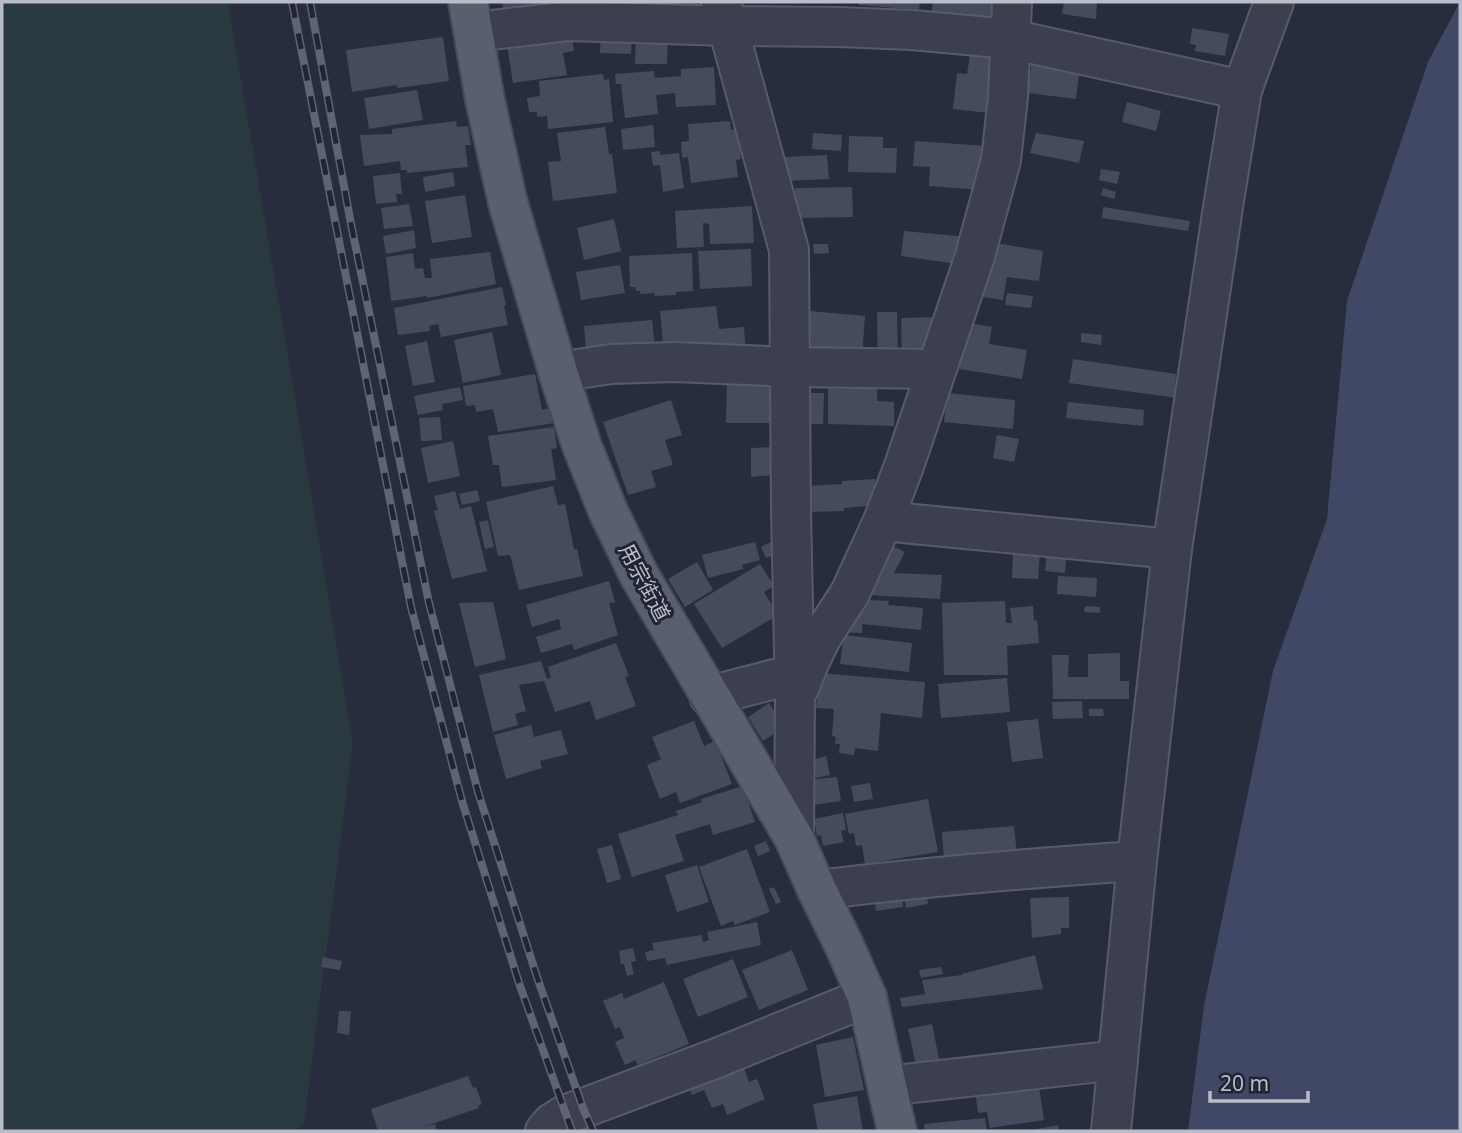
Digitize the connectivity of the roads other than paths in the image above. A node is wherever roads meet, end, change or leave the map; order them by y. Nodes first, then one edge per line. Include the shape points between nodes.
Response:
1 (1012, 2) edge
2 (1274, 2) edge
3 (725, 14) edge
4 (471, 17) edge
5 (1010, 39) junction
6 (1242, 90) junction
7 (791, 366) junction
8 (936, 369) junction
9 (558, 372) junction
10 (883, 521) junction
11 (1172, 549) junction
12 (795, 687) junction
13 (709, 696) junction
14 (794, 838) junction
15 (1137, 860) junction
16 (817, 890) junction
17 (867, 997) junction
18 (1118, 1060) junction
19 (887, 1086) junction
20 (545, 1131) edge
21 (897, 1131) edge
22 (1111, 1131) edge

1 - 5 street
2 - 6 street
3 - 4 street via 569,21
3 - 5 street
3 - 7 street via 789,250
4 - 9 main road, 用宗街道 via 508,203
5 - 6 street
5 - 8 street via 1001,160 975,256
6 - 11 street
7 - 8 street
7 - 9 street via 674,362
7 - 12 street
8 - 10 street
9 - 13 main road, 用宗街道 via 608,511
10 - 11 street
10 - 12 street via 850,593
11 - 15 street
12 - 13 street
12 - 14 street
13 - 14 main road, 用宗街道
14 - 16 main road, 用宗街道
15 - 16 street
15 - 18 street
16 - 17 main road, 用宗街道
17 - 19 main road, 用宗街道
17 - 20 street via 565,1115
18 - 19 street
18 - 22 street
19 - 21 main road, 用宗街道

